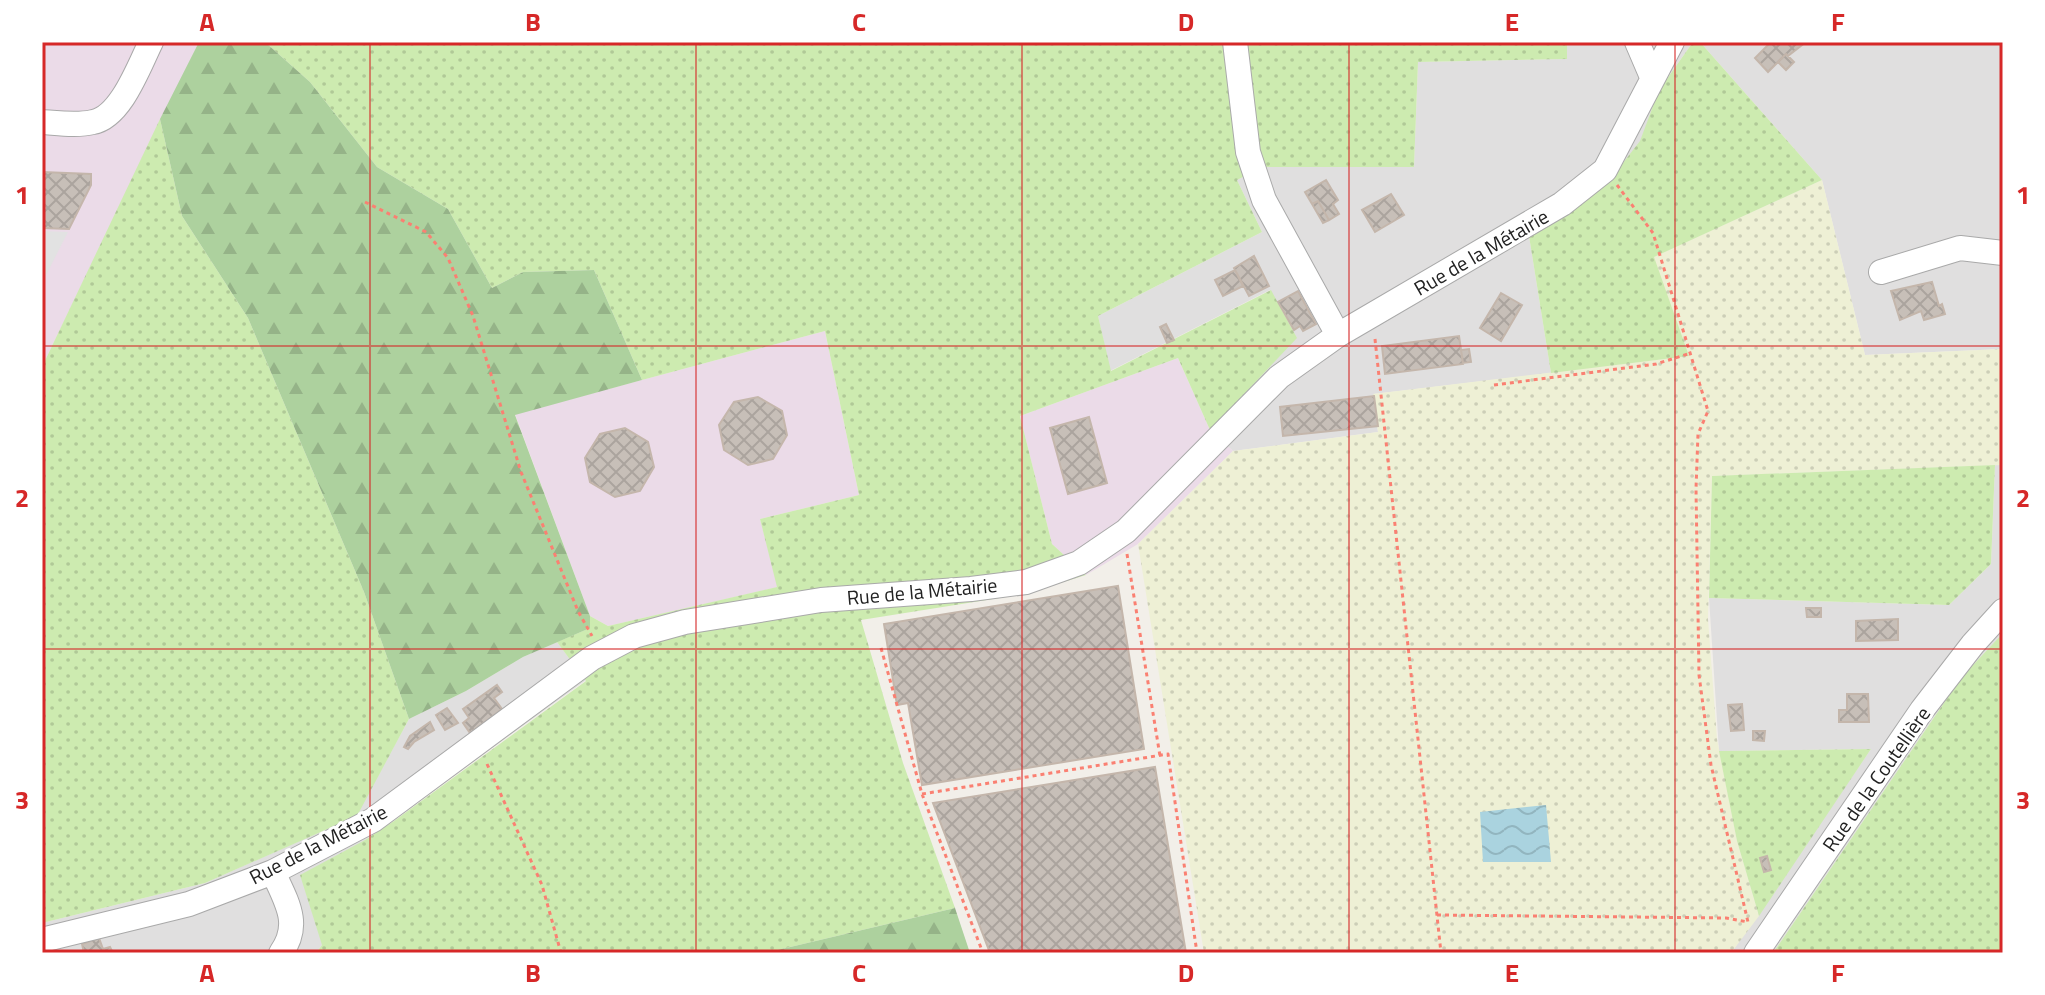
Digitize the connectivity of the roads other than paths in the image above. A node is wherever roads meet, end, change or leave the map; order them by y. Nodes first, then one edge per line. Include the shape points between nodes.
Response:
1 (151, 42) edge
2 (1235, 42) edge
3 (1637, 42) edge
4 (1672, 42) edge
5 (1652, 77) junction
6 (42, 122) edge
7 (2003, 253) edge
8 (1881, 272) dead end
9 (1338, 335) junction
10 (2003, 611) edge
11 (273, 872) junction
12 (42, 940) edge
13 (73, 942) edge
14 (281, 953) edge
15 (1756, 953) edge

1 - 6 street via 112,112 96,122
2 - 9 street via 1248,152 1264,200
3 - 5 street
4 - 5 street, Rue de la Métairie
5 - 9 street, Rue de la Métairie via 1605,170 1528,226
7 - 8 street via 1960,248
9 - 11 street, Rue de la Métairie via 1279,377 1126,531 1079,563 1026,582 821,600 634,636 373,820
10 - 15 street, Rue de la Coutellière via 1922,710
11 - 13 street, Rue de la Métairie
11 - 14 street via 293,927
12 - 13 street, Rue de la Métairie

